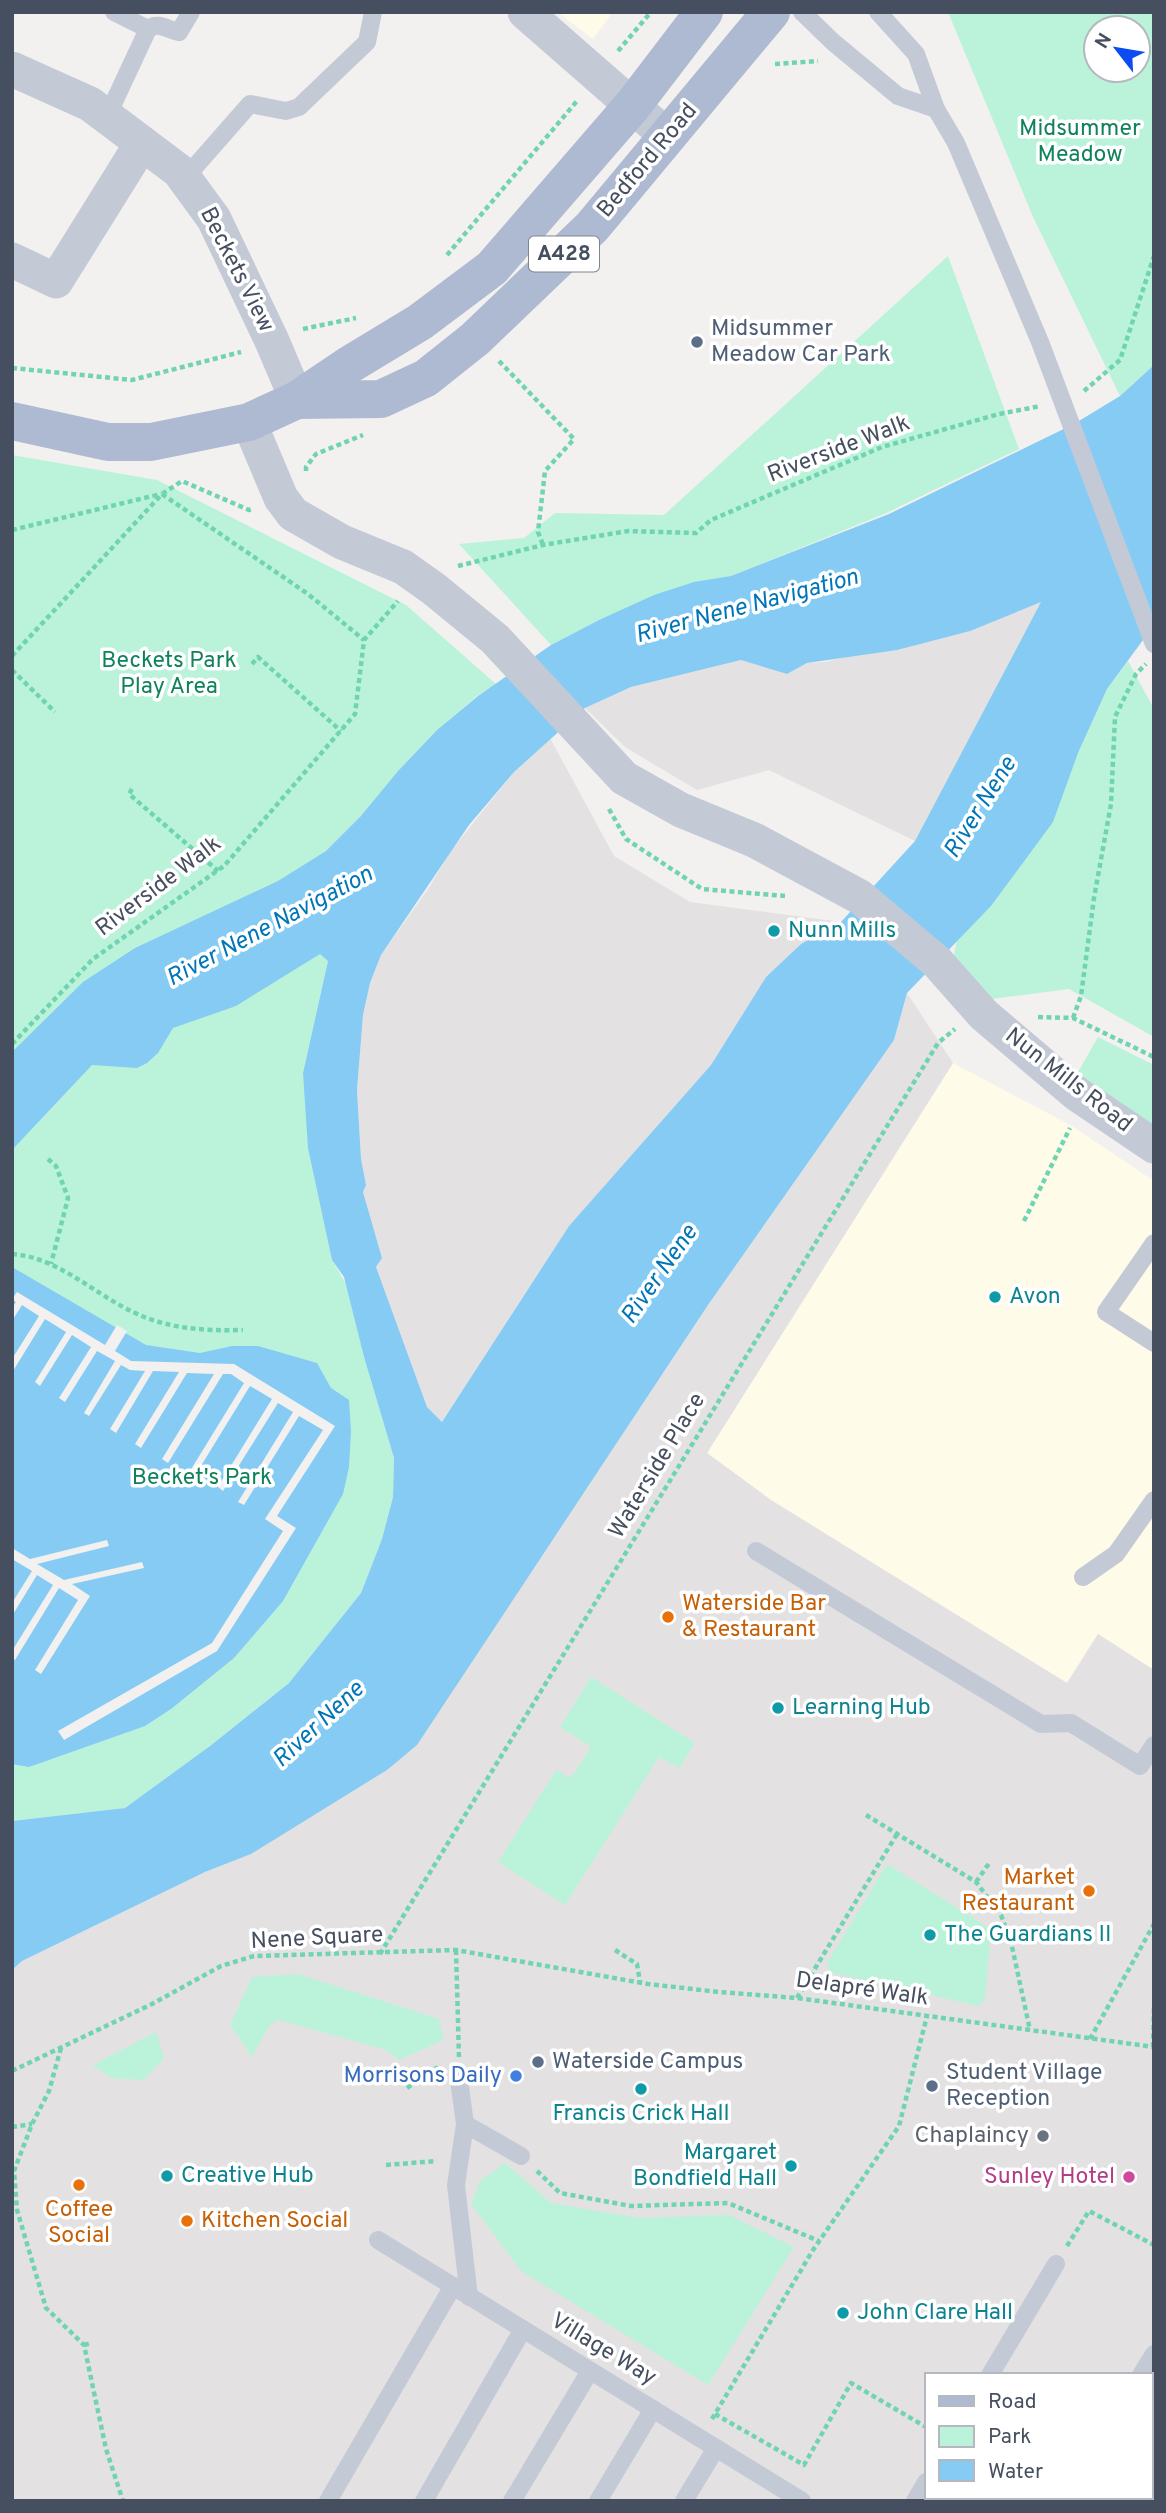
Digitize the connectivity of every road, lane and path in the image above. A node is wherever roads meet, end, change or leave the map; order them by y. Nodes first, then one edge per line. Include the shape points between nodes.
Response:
1 (114, 12) edge
2 (191, 12) edge
3 (373, 12) edge
4 (525, 12) edge
5 (651, 12) edge
6 (704, 12) edge
7 (772, 12) edge
8 (802, 12) edge
9 (878, 12) edge
10 (148, 29) junction
11 (616, 54) dead end
12 (12, 69) edge
13 (582, 95) dead end
14 (633, 105) junction
15 (936, 109) junction
16 (107, 117) junction
17 (668, 137) junction
18 (142, 143) junction
19 (185, 178) junction
20 (1154, 256) edge
21 (444, 259) dead end
22 (12, 260) edge
23 (357, 318) dead end
24 (294, 331) dead end
25 (252, 348) dead end
26 (494, 355) dead end
27 (12, 368) edge
28 (1081, 393) dead end
29 (297, 400) junction
30 (1048, 405) dead end
31 (12, 421) edge
32 (249, 422) junction
33 (162, 494) junction
34 (249, 510) dead end
35 (12, 530) edge
36 (543, 545) junction
37 (455, 566) dead end
38 (403, 595) dead end
39 (364, 640) junction
40 (1154, 644) edge
41 (1154, 655) edge
42 (12, 656) edge
43 (252, 664) dead end
44 (12, 670) edge
45 (55, 712) dead end
46 (341, 731) junction
47 (132, 789) dead end
48 (615, 792) junction
49 (218, 871) junction
50 (798, 897) dead end
51 (984, 1015) junction
52 (12, 1044) edge
53 (1154, 1057) edge
54 (1075, 1119) dead end
55 (1154, 1146) edge
56 (48, 1159) dead end
57 (1024, 1221) dead end
58 (1154, 1243) edge
59 (12, 1254) edge
60 (51, 1264) junction
61 (243, 1330) dead end
62 (1154, 1343) edge
63 (1154, 1500) edge
64 (756, 1551) dead end
65 (1083, 1577) dead end
66 (1154, 1745) edge
67 (866, 1815) dead end
68 (897, 1834) junction
69 (990, 1862) dead end
70 (976, 1882) junction
71 (1154, 1924) edge
72 (456, 1950) junction
73 (615, 1950) dead end
74 (380, 1954) junction
75 (565, 1969) joint
76 (640, 1982) junction
77 (797, 1998) junction
78 (1154, 2007) edge
79 (927, 2016) junction
80 (1030, 2030) junction
81 (1090, 2039) junction
82 (61, 2047) junction
83 (1154, 2047) edge
84 (459, 2053) junction
85 (453, 2057) dead end
86 (447, 2061) dead end
87 (12, 2071) edge
88 (459, 2080) joint
89 (407, 2088) dead end
90 (32, 2124) junction
91 (465, 2124) junction
92 (12, 2127) edge
93 (521, 2156) joint
94 (460, 2158) junction
95 (386, 2165) dead end
96 (378, 2240) dead end
97 (819, 2241) junction
98 (1154, 2245) edge
99 (1056, 2264) joint
100 (453, 2286) junction
101 (469, 2297) junction
102 (523, 2329) junction
103 (92, 2343) dead end
104 (85, 2345) junction
105 (1154, 2354) edge
106 (590, 2371) junction
107 (991, 2373) edge
108 (1142, 2373) edge
109 (653, 2409) junction
110 (715, 2414) junction
111 (925, 2426) edge
112 (708, 2443) junction
113 (925, 2484) edge
114 (779, 2495) edge
115 (122, 2501) edge
116 (328, 2501) edge
117 (424, 2501) edge
118 (512, 2501) edge
119 (598, 2501) edge
120 (684, 2501) edge
121 (802, 2501) edge
122 (915, 2501) edge

1 - 10 lane
2 - 10 lane via 179,32 160,25
3 - 19 lane via 367,42 299,107 286,111 250,104
4 - 14 street
5 - 11 path
6 - 14 main road, Bedford Road / A428
7 - 17 main road, Bedford Road / A428
8 - 15 lane via 898,96
9 - 15 lane via 916,54
10 - 16 lane
12 - 16 street, Beckets View via 90,104
13 - 21 path
14 - 17 street
14 - 29 main road, Bedford Road / A428 via 492,268 420,322
15 - 40 lane via 956,143 1040,342
16 - 18 street, Beckets View
17 - 29 main road, Bedford Road / A428 via 592,227 475,339 426,378 381,399
18 - 19 street, Beckets View
18 - 22 street via 56,281
19 - 29 street, Beckets View via 214,219
20 - 28 path via 1120,360
23 - 24 path
25 - 27 path via 132,380
26 - 36 path via 574,439 545,471 538,531
29 - 32 main road, Bedford Road / A428
30 - 36 path, Riverside Walk via 882,447 711,520 696,533 628,531
31 - 32 main road, Bedford Road / A428 via 108,442 151,442
32 - 48 street, Nun Mills Road via 281,498 293,514 342,542 403,567 495,639
33 - 34 path via 182,481
33 - 35 path
33 - 39 path via 308,594
33 - 42 path
36 - 37 path, Riverside Walk
38 - 39 path
39 - 46 path, Riverside Walk via 355,714
41 - 53 path via 1136,674 1115,717 1111,804 1081,996 1073,1018
43 - 46 path via 258,657
44 - 45 path
46 - 49 path, Riverside Walk
47 - 49 path via 129,794
48 - 50 path via 626,839 702,889
48 - 51 street, Nun Mills Road via 681,810 754,840 860,897 937,962
49 - 52 path, Riverside Walk via 93,959
51 - 55 street, Nun Mills Road via 1077,1094
51 - 74 path, Waterside Place via 961,1024 938,1043
54 - 57 path
56 - 60 path via 68,1198
58 - 62 lane via 1106,1312
59 - 60 path
60 - 61 path via 161,1324 202,1331
63 - 65 lane via 1116,1554
64 - 66 lane via 1041,1724 1071,1723 1140,1766
67 - 68 path
68 - 70 path
68 - 77 path
69 - 70 path
70 - 80 path via 1001,1915 1011,1942
71 - 81 path
72 - 74 path, Nene Square
72 - 75 path, Nene Square
72 - 84 path
73 - 76 path via 637,1964
74 - 82 path, Nene Square via 254,1956 222,1966
75 - 76 path, Delapré Walk
76 - 77 path, Delapré Walk
77 - 79 path, Delapré Walk
78 - 83 path
79 - 80 path, Delapré Walk
79 - 97 path via 899,2126
80 - 81 path, Delapré Walk
81 - 83 path, Delapré Walk
82 - 87 path, Nene Square
82 - 90 path via 49,2091
84 - 85 path
84 - 88 path
86 - 89 path
88 - 91 lane
90 - 92 path
90 - 104 path via 14,2171 17,2210 46,2308
91 - 93 lane
91 - 94 lane
93 - 97 path via 560,2193 631,2206 728,2203
94 - 95 path
94 - 101 lane via 456,2185
96 - 100 lane, Village Way
97 - 110 path
98 - 99 path via 1089,2211
99 - 107 lane
100 - 101 lane, Village Way
100 - 116 lane
101 - 102 lane, Village Way
102 - 106 lane, Village Way
102 - 117 lane
103 - 104 path
104 - 115 path via 106,2449
105 - 108 lane
106 - 109 lane, Village Way
106 - 118 lane
109 - 112 lane, Village Way
109 - 119 lane
110 - 111 path via 804,2465 851,2384
110 - 112 path
112 - 114 lane, Village Way
112 - 120 lane
113 - 122 lane
114 - 121 lane, Village Way

